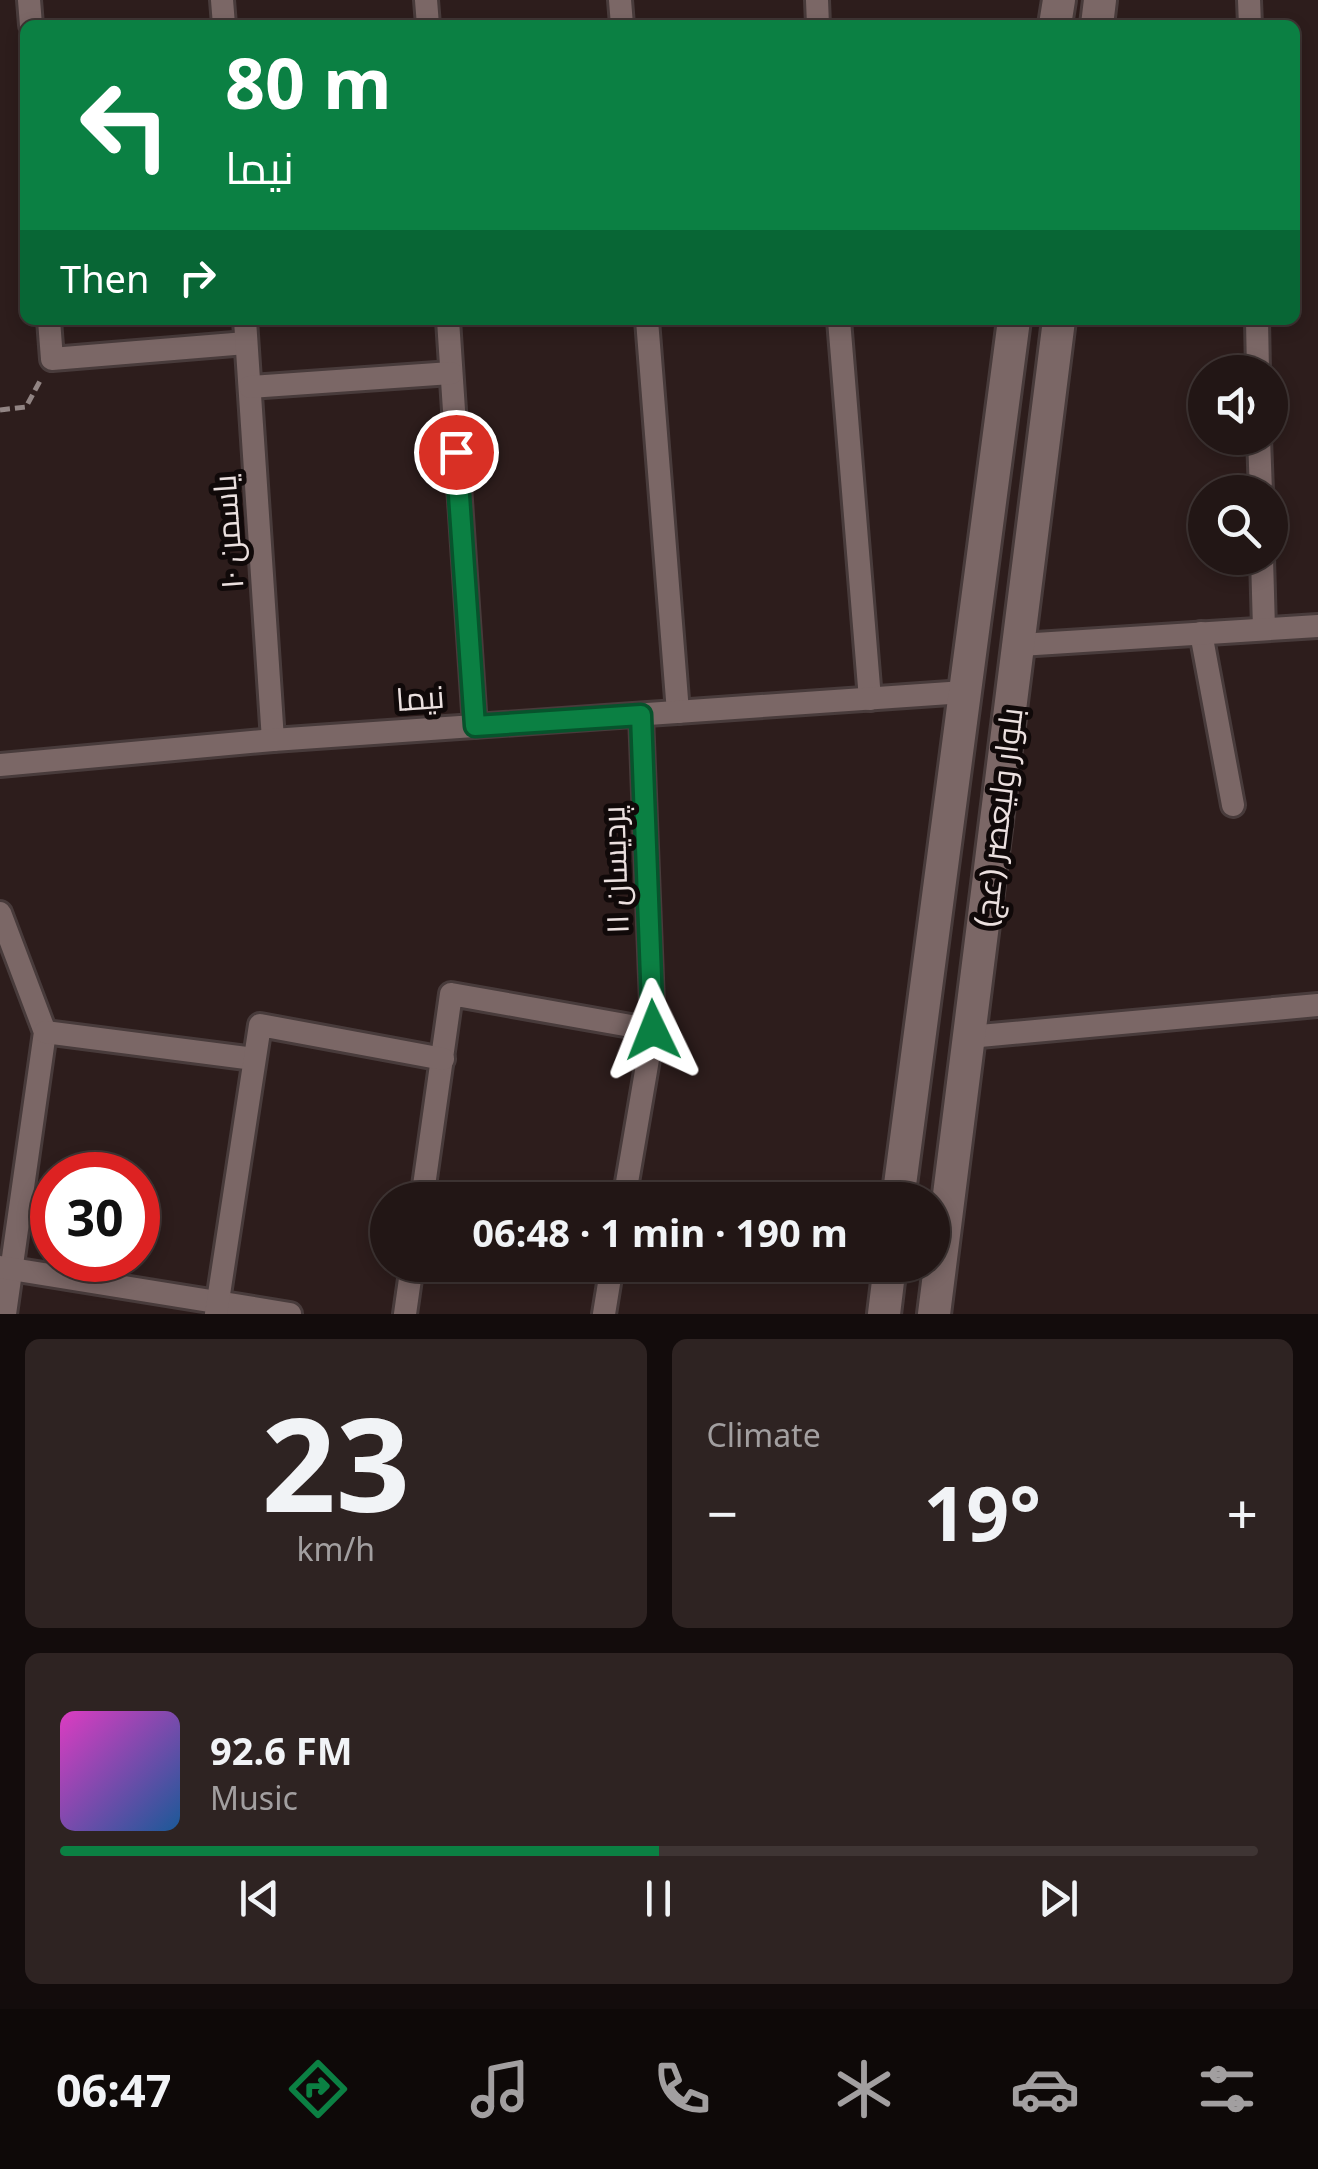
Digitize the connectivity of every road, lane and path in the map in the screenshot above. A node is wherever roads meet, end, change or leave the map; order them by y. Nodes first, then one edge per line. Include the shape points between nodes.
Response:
1 (50, 325) edge
2 (448, 325) edge
3 (647, 325) edge
4 (840, 325) edge
5 (1013, 325) edge
6 (1058, 325) edge
7 (1257, 325) edge
8 (246, 332) edge
9 (1258, 355) edge
10 (52, 359) junction
11 (451, 374) junction
12 (250, 387) junction
13 (0, 410) edge
14 (1262, 575) edge
15 (1318, 626) edge
16 (1264, 629) junction
17 (1201, 634) junction
18 (1020, 645) junction
19 (964, 692) junction
20 (870, 699) junction
21 (678, 712) junction
22 (641, 715) junction
23 (475, 726) junction
24 (274, 740) junction
25 (0, 765) edge
26 (1233, 805) dead end
27 (0, 914) edge
28 (1318, 1006) edge
29 (653, 1030) junction
30 (46, 1032) junction
31 (969, 1037) junction
32 (254, 1059) junction
33 (443, 1059) junction
34 (425, 1182) edge
35 (627, 1182) edge
36 (900, 1182) edge
37 (948, 1182) edge
38 (6, 1268) edge
39 (409, 1282) edge
40 (609, 1282) edge
41 (890, 1282) edge
42 (935, 1282) edge
43 (216, 1308) edge
44 (4, 1314) edge
45 (290, 1314) edge
46 (404, 1314) edge
47 (604, 1314) edge
48 (884, 1314) edge
49 (934, 1314) edge

1 - 10 street
2 - 11 street
3 - 21 street
4 - 20 street
5 - 19 main road, بلوار ولیعصر (عج)
6 - 18 main road, بلوار ولیعصر (عج)
7 - 9 street
8 - 10 street
8 - 12 street, یاسمن ۱۰
10 - 13 path via 26,406
11 - 12 street
11 - 23 street
12 - 24 street, یاسمن ۱۰
14 - 16 street
15 - 16 street
16 - 17 street
17 - 18 street
17 - 26 street
18 - 31 main road, بلوار ولیعصر (عج)
19 - 20 street, نیما
19 - 36 main road, بلوار ولیعصر (عج)
20 - 21 street, نیما
21 - 22 street, نیما
22 - 23 street, نیما
22 - 29 street, پردیسان ۱۱
23 - 24 street, نیما
24 - 25 street, نیما
27 - 30 street
28 - 31 street
29 - 33 street via 451,994
29 - 35 street, پردیسان ۱۱
30 - 32 street
30 - 38 street
31 - 37 main road, بلوار ولیعصر (عج)
32 - 33 street via 260,1025
32 - 43 street
33 - 34 street
38 - 43 street
38 - 44 street
39 - 46 street
40 - 47 street
41 - 48 main road
42 - 49 main road, بلوار ولیعصر (عج)
43 - 45 street

